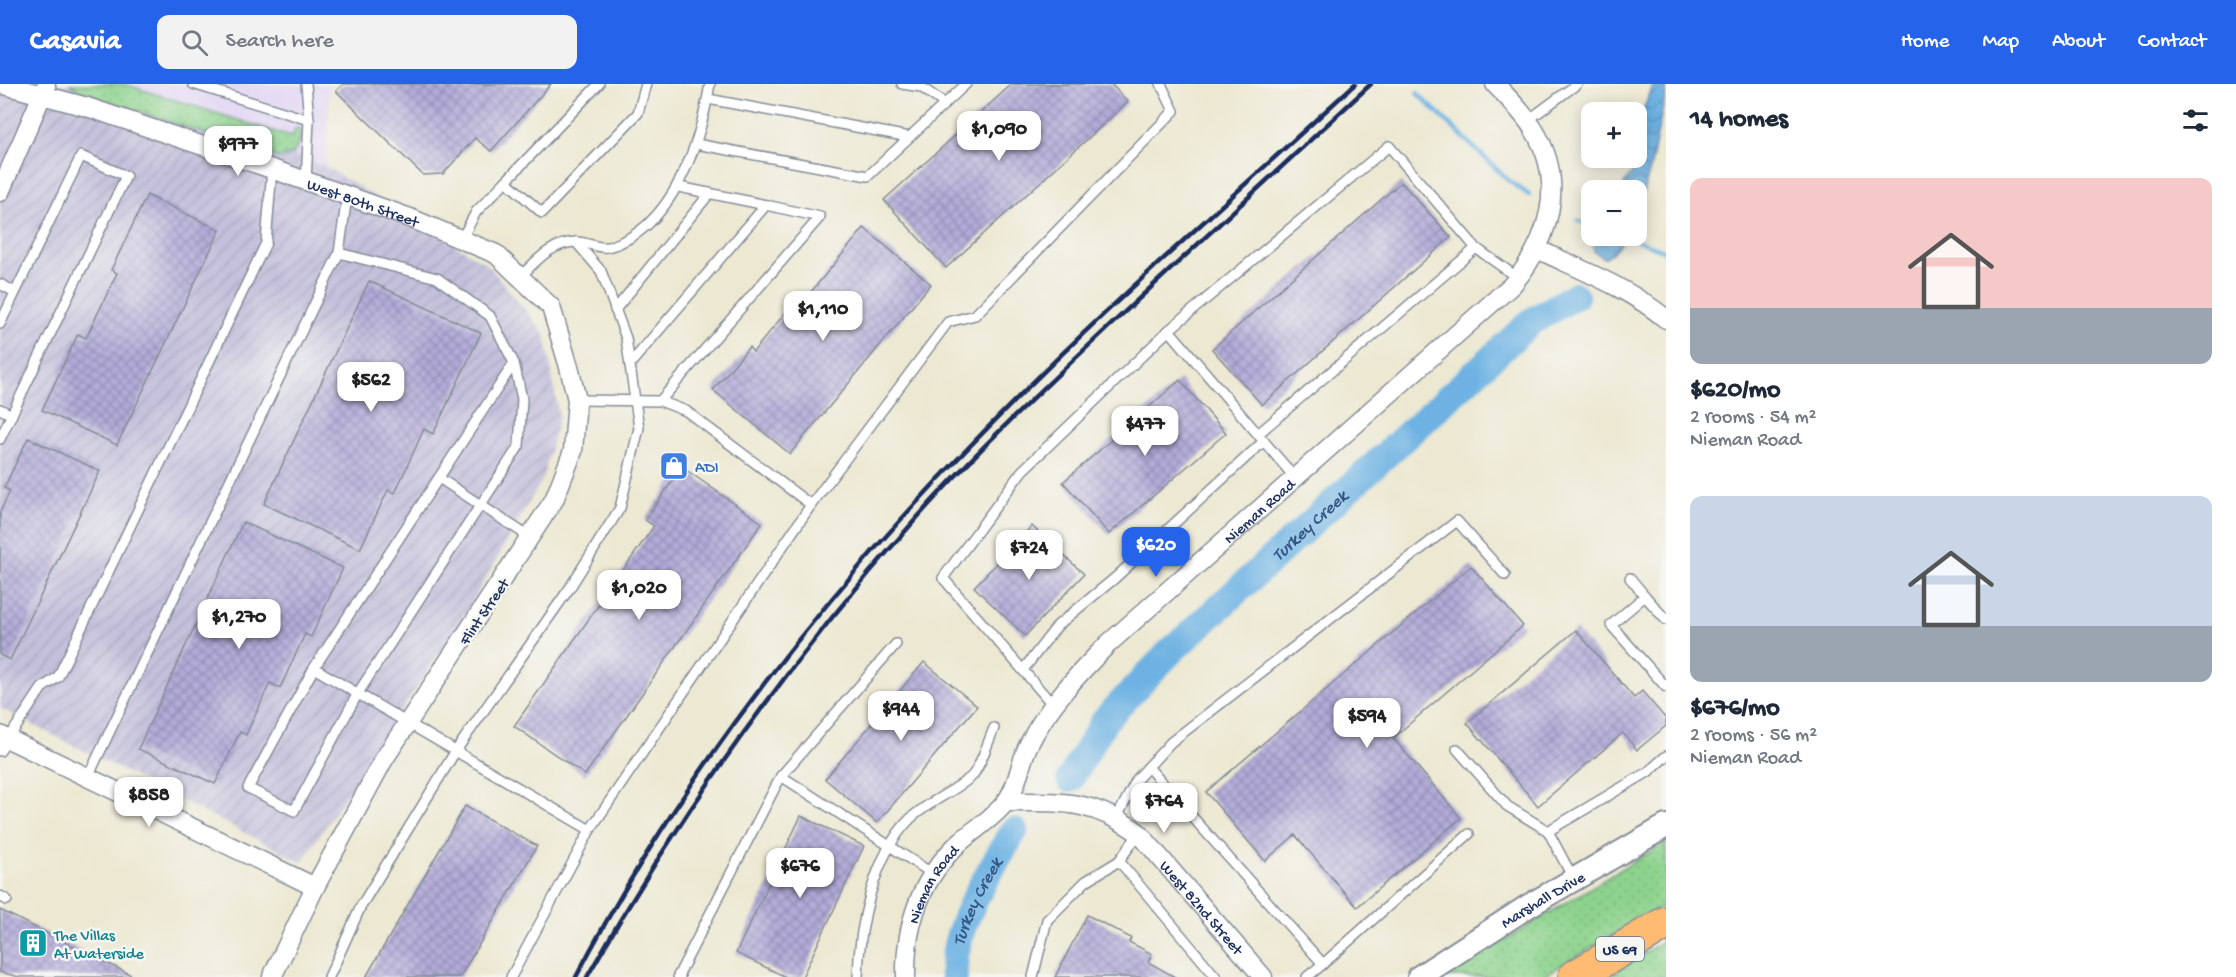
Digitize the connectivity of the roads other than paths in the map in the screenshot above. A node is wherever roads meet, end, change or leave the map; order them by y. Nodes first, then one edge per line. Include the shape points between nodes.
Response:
1 (1, 84) edge
2 (194, 84) edge
3 (306, 84) edge
4 (598, 84) edge
5 (646, 84) edge
6 (710, 84) edge
7 (903, 84) edge
8 (966, 84) edge
9 (1161, 84) edge
10 (1495, 84) edge
11 (1577, 84) edge
12 (44, 89) edge
13 (708, 99) junction
14 (945, 104) junction
15 (309, 120) junction
16 (1527, 121) junction
17 (909, 137) junction
18 (696, 144) junction
19 (272, 169) junction
20 (506, 181) junction
21 (306, 182) junction
22 (679, 187) junction
23 (0, 192) edge
24 (710, 193) junction
25 (347, 196) junction
26 (766, 205) junction
27 (461, 240) junction
28 (576, 242) junction
29 (483, 249) joint
30 (1476, 249) junction
31 (1537, 249) junction
32 (339, 254) junction
33 (520, 277) junction
34 (1518, 278) junction
35 (0, 284) edge
36 (15, 292) junction
37 (615, 310) junction
38 (1666, 319) edge
39 (0, 324) edge
40 (1169, 330) junction
41 (514, 363) junction
42 (630, 364) junction
43 (577, 399) junction
44 (635, 400) junction
45 (660, 400) junction
46 (0, 409) edge
47 (12, 415) junction
48 (1261, 438) junction
49 (0, 439) edge
50 (439, 478) junction
51 (1296, 479) junction
52 (478, 505) junction
53 (811, 505) junction
54 (531, 538) junction
55 (1505, 575) dead end
56 (1630, 579) dead end
57 (1645, 596) junction
58 (1666, 620) edge
59 (896, 644) dead end
60 (314, 668) junction
61 (1023, 670) junction
62 (1666, 687) edge
63 (357, 693) junction
64 (1053, 705) junction
65 (406, 724) junction
66 (994, 728) dead end
67 (3, 742) edge
68 (1456, 748) dead end
69 (455, 752) junction
70 (1666, 756) edge
71 (1148, 767) junction
72 (781, 776) junction
73 (87, 779) junction
74 (1006, 802) junction
75 (1117, 817) junction
76 (1666, 826) edge
77 (590, 831) junction
78 (1548, 831) junction
79 (1139, 833) junction
80 (1470, 834) dead end
81 (890, 846) junction
82 (1119, 861) junction
83 (933, 874) junction
84 (1574, 879) junction
85 (315, 887) junction
86 (1666, 923) edge
87 (1323, 964) junction
88 (272, 977) edge
89 (329, 977) edge
90 (511, 977) edge
91 (680, 977) edge
92 (858, 977) edge
93 (906, 977) edge
94 (1033, 977) edge
95 (1216, 977) edge
96 (1263, 977) edge
97 (1307, 977) edge
98 (1419, 977) edge
99 (1575, 977) edge

1 - 12 street, West 80th Street
2 - 15 lane
3 - 15 lane
4 - 20 lane
5 - 20 lane via 638,113 542,213
6 - 13 lane
7 - 14 lane via 921,87
8 - 14 lane
9 - 53 lane via 1174,111 975,315 948,322
10 - 16 street, Nieman Road
11 - 16 lane
12 - 19 street, West 80th Street
12 - 23 street
13 - 17 lane
13 - 18 lane
14 - 17 lane
15 - 21 lane
16 - 31 street, Nieman Road via 1545,154 1551,188 1550,217
17 - 18 lane via 868,176
18 - 22 lane
19 - 21 street, West 80th Street
19 - 67 lane via 266,243 58,677 42,688
20 - 27 lane via 476,212
21 - 25 street, West 80th Street
22 - 24 lane
22 - 28 lane via 638,234 606,248
24 - 26 lane
24 - 37 lane
25 - 27 street, West 80th Street
25 - 32 lane
26 - 42 lane
26 - 45 lane via 820,217
27 - 29 street, West 80th Street
28 - 33 lane via 544,252
28 - 37 lane via 601,271
29 - 33 street, Flint Street via 496,254
30 - 34 lane
30 - 40 lane via 1389,146
30 - 48 lane
31 - 34 street, Nieman Road
31 - 38 street via 1584,271
32 - 41 lane via 437,278 490,316
32 - 73 lane
33 - 43 street, Flint Street via 551,307
34 - 51 street, Nieman Road
35 - 36 lane
36 - 39 lane
36 - 47 lane via 81,156 126,176
37 - 42 lane via 626,338
40 - 48 lane
40 - 61 lane via 1022,471 943,578
41 - 50 lane
41 - 52 lane via 522,399 519,446
42 - 44 lane
43 - 44 lane
43 - 54 street, Flint Street via 573,451 554,500
44 - 45 lane
44 - 69 lane via 639,428 620,508
45 - 53 lane via 686,411
46 - 47 lane
47 - 49 lane
48 - 51 lane
48 - 61 lane via 1115,578 1058,625
50 - 52 lane
50 - 60 lane
51 - 64 street, Nieman Road via 1108,644
52 - 54 lane
52 - 63 lane
53 - 77 lane
54 - 65 street, Flint Street
55 - 71 lane via 1457,520 1171,742
56 - 57 lane
57 - 58 lane
57 - 62 lane via 1611,625
59 - 72 lane
60 - 63 lane
60 - 63 lane via 248,788 294,811
61 - 64 lane
63 - 65 lane
64 - 74 street, Nieman Road via 1029,744
65 - 69 lane
65 - 85 street, Flint Street
66 - 81 lane via 972,776 910,819
67 - 73 street
68 - 78 lane via 1507,807
69 - 77 lane
69 - 89 lane via 361,906
70 - 78 lane via 1648,772
71 - 75 lane via 1137,779
71 - 87 lane
72 - 81 lane
72 - 91 lane
73 - 85 street
74 - 75 street, West 82nd Street via 1082,805
74 - 83 street, Nieman Road via 958,844
75 - 79 street, West 82nd Street
76 - 84 street, Marshall Drive
77 - 90 lane
78 - 84 lane
79 - 82 lane
79 - 96 street, West 82nd Street
80 - 87 lane
81 - 83 lane
81 - 92 lane via 874,884 858,941
82 - 94 lane via 1086,881 1047,920
82 - 95 lane
83 - 93 street, Nieman Road via 910,923
84 - 98 street, Marshall Drive
85 - 88 street, Flint Street
86 - 99 highway, US 69
87 - 97 lane

